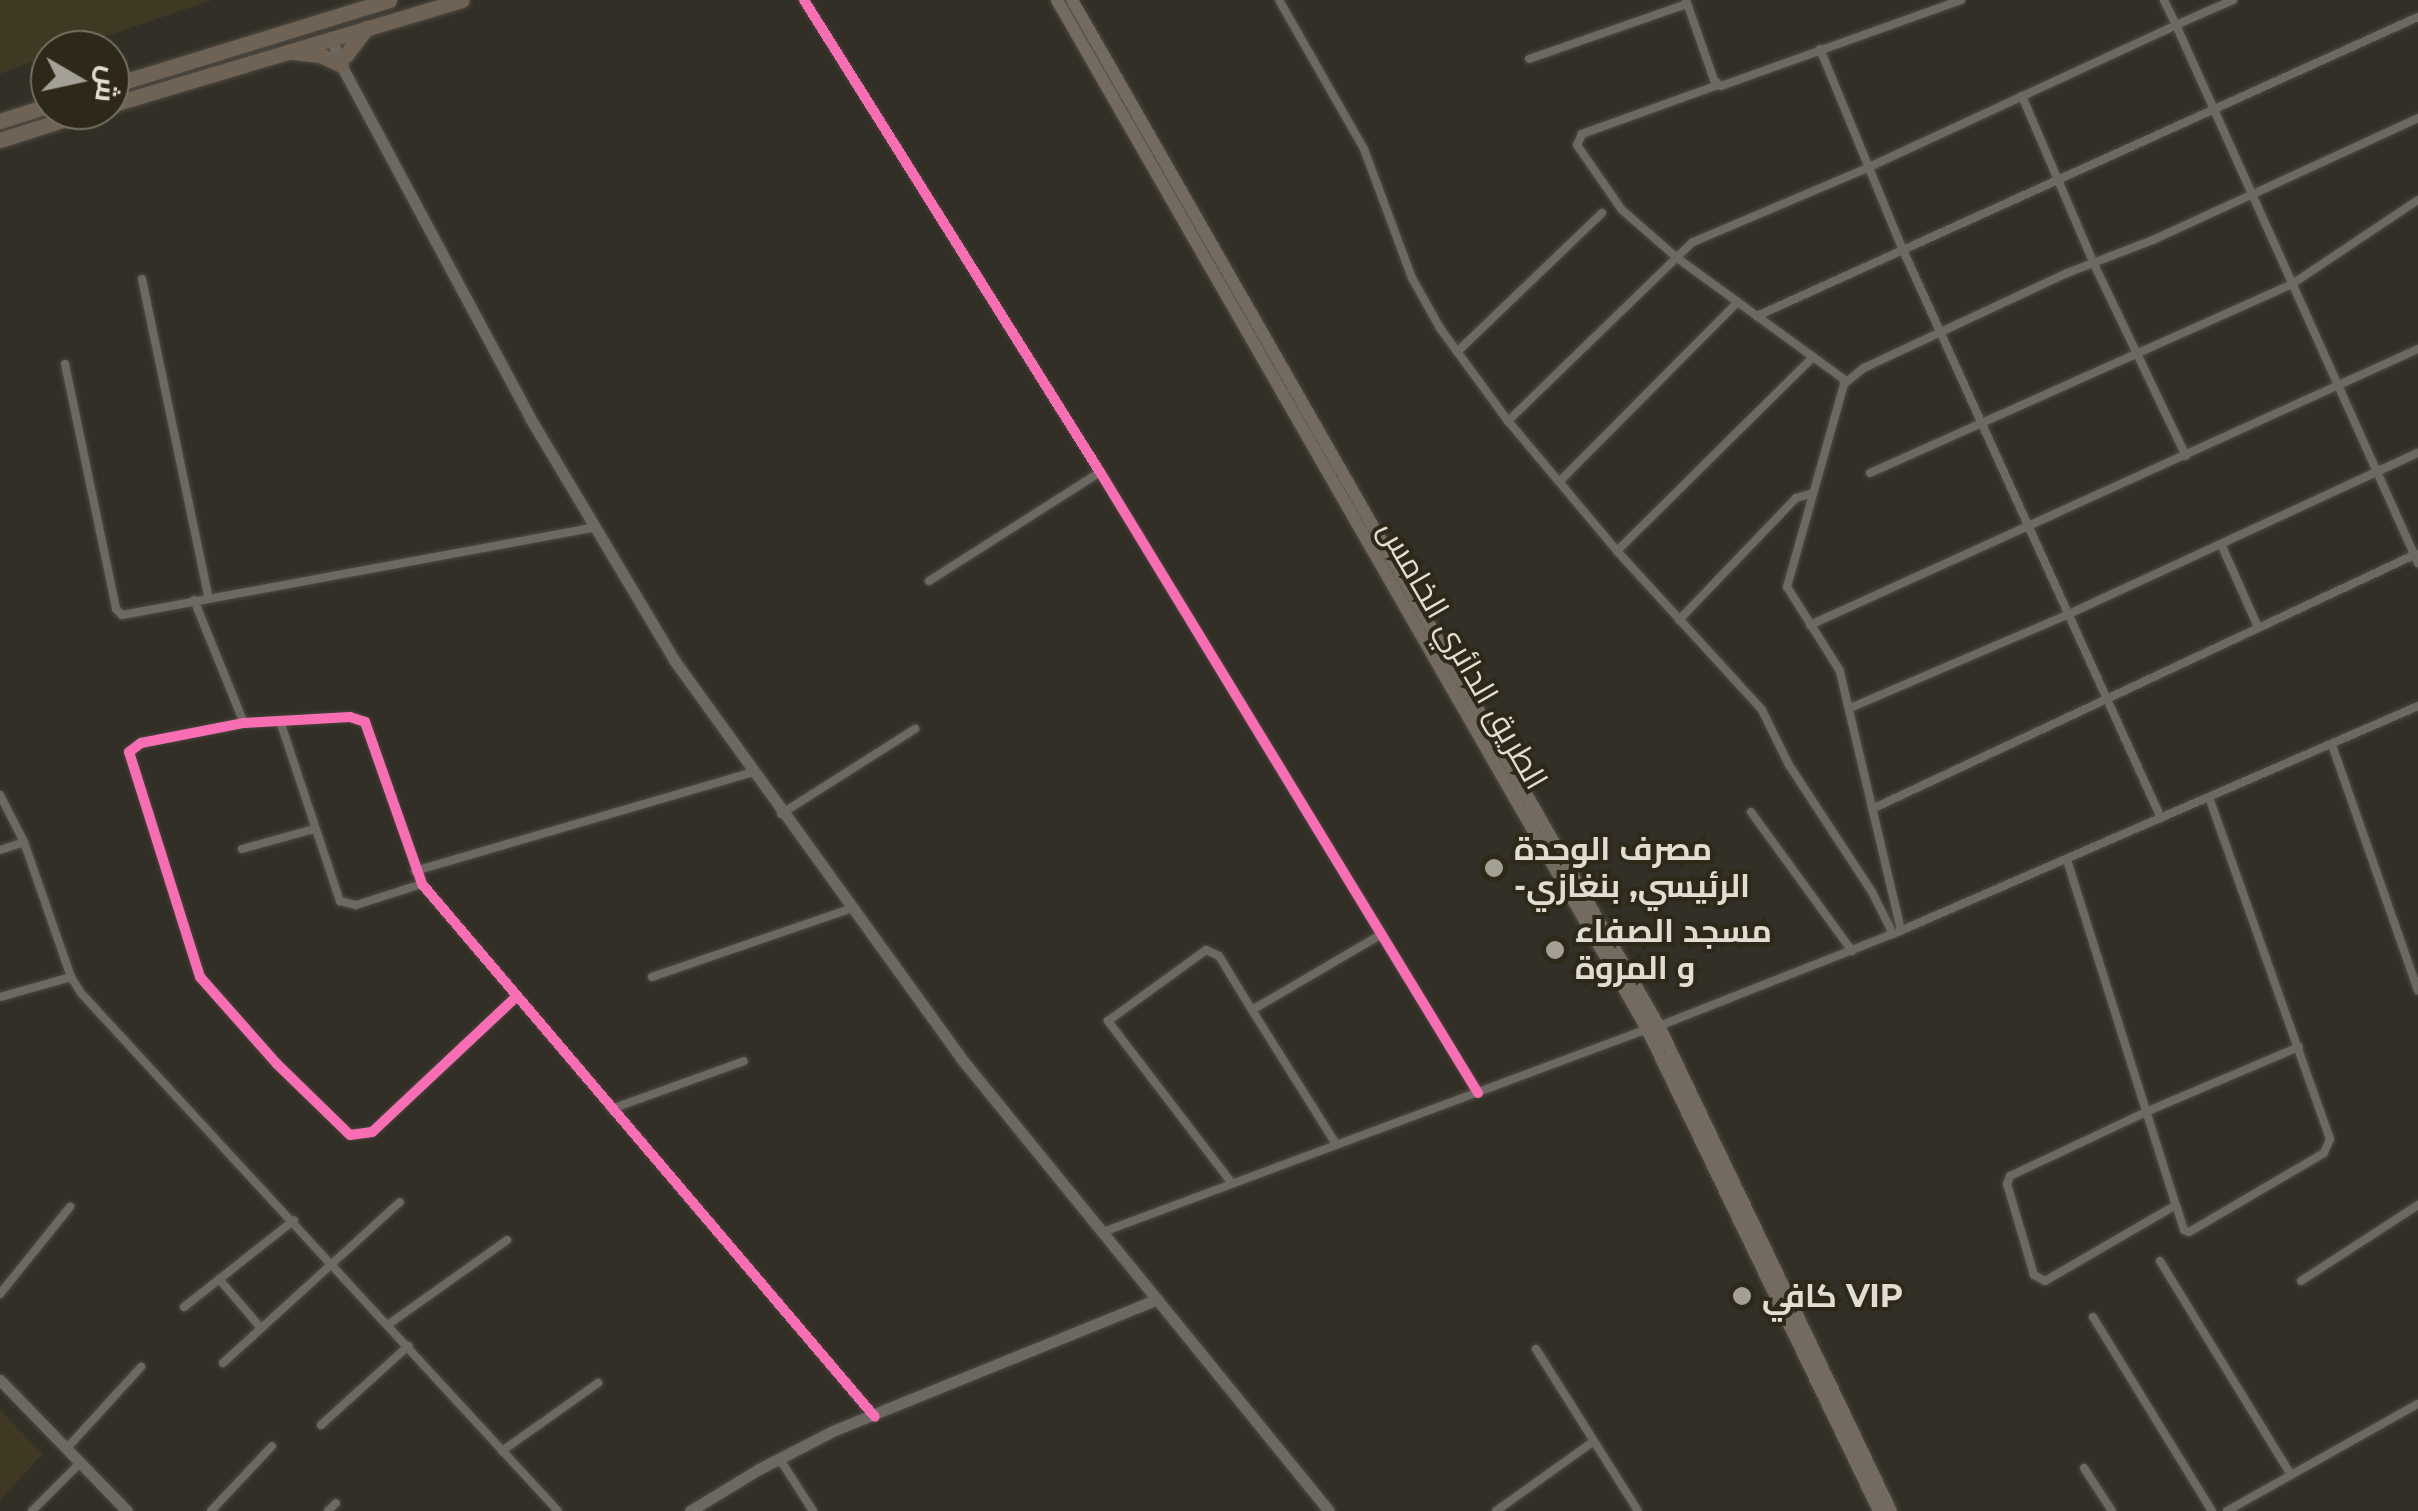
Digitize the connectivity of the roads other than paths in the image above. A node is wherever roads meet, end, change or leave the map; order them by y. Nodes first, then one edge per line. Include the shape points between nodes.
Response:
1 (389, 0) edge
2 (462, 0) edge
3 (804, 0) edge
4 (1057, 0) edge
5 (1072, 0) edge
6 (1279, 0) edge
7 (1961, 0) edge
8 (2164, 0) edge
9 (2233, 0) edge
10 (1687, 2) edge
11 (367, 3) edge
12 (2418, 17) edge
13 (2176, 25) junction
14 (366, 28) junction
15 (336, 36) junction
16 (1820, 49) junction
17 (283, 51) junction
18 (1529, 59) dead end
19 (344, 64) junction
20 (130, 80) edge
21 (1718, 85) junction
22 (2022, 96) junction
23 (130, 99) edge
24 (2212, 108) junction
25 (30, 110) edge
26 (2418, 118) edge
27 (0, 120) edge
28 (31, 130) edge
29 (0, 140) edge
30 (1867, 168) junction
31 (2060, 179) junction
32 (2249, 195) junction
33 (2418, 200) edge
34 (1602, 213) dead end
35 (1903, 250) junction
36 (1676, 257) junction
37 (2093, 262) junction
38 (142, 279) dead end
39 (2292, 284) junction
40 (1738, 302) junction
41 (1757, 316) junction
42 (1250, 325) junction
43 (1941, 334) junction
44 (2418, 349) edge
45 (1457, 352) junction
46 (1812, 356) junction
47 (2137, 356) junction
48 (65, 364) dead end
49 (1846, 381) junction
50 (2339, 388) junction
51 (1508, 421) junction
52 (1982, 426) junction
53 (2418, 453) edge
54 (2186, 456) junction
55 (2378, 471) junction
56 (1100, 472) junction
57 (1870, 473) dead end
58 (1559, 482) junction
59 (1810, 494) junction
60 (2029, 526) junction
61 (592, 528) junction
62 (2221, 544) junction
63 (1617, 552) junction
64 (2417, 557) edge
65 (929, 581) dead end
66 (208, 596) junction
67 (194, 600) junction
68 (2069, 614) junction
69 (1680, 620) junction
70 (1810, 625) junction
71 (2258, 627) junction
72 (2106, 696) junction
73 (2418, 706) edge
74 (1850, 708) junction
75 (280, 720) junction
76 (244, 724) junction
77 (914, 729) dead end
78 (2332, 745) junction
79 (752, 773) junction
80 (0, 795) edge
81 (2210, 800) junction
82 (1872, 809) junction
83 (1751, 812) dead end
84 (781, 814) junction
85 (2161, 818) junction
86 (314, 830) junction
87 (24, 842) junction
88 (0, 850) edge
89 (242, 850) dead end
90 (2067, 860) junction
91 (414, 871) junction
92 (422, 884) junction
93 (850, 909) junction
94 (1897, 932) junction
95 (1382, 934) junction
96 (1852, 951) junction
97 (71, 977) junction
98 (652, 977) dead end
99 (2418, 990) edge
100 (0, 997) edge
101 (516, 997) junction
102 (1252, 1010) junction
103 (1653, 1028) junction
104 (2299, 1047) junction
105 (744, 1060) dead end
106 (1478, 1093) junction
107 (611, 1109) junction
108 (2148, 1112) junction
109 (1336, 1144) junction
110 (1231, 1182) junction
111 (400, 1202) dead end
112 (2176, 1205) junction
113 (2418, 1206) edge
114 (70, 1207) dead end
115 (294, 1220) junction
116 (1103, 1232) junction
117 (507, 1240) dead end
118 (2160, 1261) dead end
119 (333, 1263) junction
120 (219, 1279) junction
121 (2300, 1281) dead end
122 (0, 1294) edge
123 (1157, 1298) junction
124 (184, 1306) dead end
125 (2093, 1317) dead end
126 (389, 1324) junction
127 (261, 1328) junction
128 (408, 1346) junction
129 (1536, 1350) dead end
130 (223, 1363) dead end
131 (141, 1366) dead end
132 (0, 1380) edge
133 (598, 1383) dead end
134 (2414, 1406) edge
135 (875, 1416) junction
136 (2418, 1419) edge
137 (321, 1425) dead end
138 (1594, 1440) junction
139 (272, 1446) dead end
140 (67, 1448) junction
141 (502, 1452) junction
142 (779, 1458) junction
143 (80, 1463) junction
144 (2084, 1468) dead end
145 (2290, 1473) junction
146 (336, 1504) dead end
147 (694, 1510) edge
148 (32, 1511) edge
149 (126, 1511) edge
150 (211, 1511) edge
151 (328, 1511) edge
152 (558, 1511) edge
153 (813, 1511) edge
154 (1329, 1511) edge
155 (1496, 1511) edge
156 (1638, 1511) edge
157 (1879, 1511) edge
158 (1891, 1511) edge
159 (2112, 1511) edge
160 (2212, 1511) edge
161 (2227, 1511) edge

1 - 11 highway
2 - 14 highway
3 - 56 street
4 - 42 main road, الطريق الدائري الخامس
5 - 42 main road, الطريق الدائري الخامس
6 - 45 street via 1364,150 1412,278
7 - 16 street
8 - 13 street
9 - 13 street
10 - 18 street
10 - 21 street
11 - 20 highway
12 - 24 street
13 - 22 street
13 - 24 street
14 - 15 highway
14 - 19 highway
15 - 17 highway
15 - 19 main road
16 - 21 street
16 - 30 street
17 - 19 highway
17 - 23 highway
19 - 61 main road
21 - 36 street via 1582,134 1576,142 1616,204
22 - 30 street
22 - 31 street
24 - 31 street
24 - 32 street
25 - 27 highway
26 - 32 street
28 - 29 highway
30 - 35 street
30 - 36 street via 1700,238
31 - 35 street
31 - 37 street
32 - 37 street
32 - 39 street
33 - 39 street
34 - 45 street
35 - 41 street
35 - 43 street
36 - 40 street
36 - 51 street
37 - 43 street
37 - 47 street
38 - 66 street
39 - 47 street
39 - 50 street
40 - 41 street
40 - 58 street
41 - 46 street
42 - 103 main road, الطريق الدائري الخامس
43 - 49 street
43 - 52 street
44 - 50 street
45 - 51 street
46 - 49 street
46 - 63 street
47 - 52 street
47 - 54 street
48 - 67 street via 118,613
49 - 59 street
50 - 54 street
50 - 55 street
51 - 58 street
52 - 57 street
52 - 60 street
53 - 55 street
54 - 60 street
55 - 62 street
55 - 64 street
56 - 65 street
56 - 95 street
58 - 63 street
59 - 69 street via 1796,498
59 - 70 street via 1787,582
60 - 68 street
60 - 70 street
61 - 66 street
61 - 79 main road
62 - 68 street
62 - 71 street
63 - 69 street
64 - 71 street
66 - 67 street
67 - 76 street
68 - 72 street
68 - 74 street
69 - 94 street via 1762,710 1789,765
70 - 74 street via 1840,671
71 - 72 street
72 - 82 street
72 - 85 street
73 - 78 street
74 - 82 street
75 - 76 street
75 - 86 street
75 - 91 street via 365,722
76 - 101 street via 142,743 132,748 129,761 200,977 277,1064 350,1135 361,1136
77 - 84 street
78 - 81 street
78 - 99 street
79 - 84 main road
79 - 91 street
80 - 87 street
81 - 85 street
81 - 104 street
82 - 94 street
83 - 96 street
84 - 93 main road
85 - 90 street
86 - 89 street
86 - 92 street via 342,903 356,906
87 - 88 street
87 - 97 street
90 - 94 street
90 - 108 street
91 - 92 street
92 - 101 street
93 - 98 street
93 - 116 main road via 960,1058
94 - 96 street
95 - 102 street
95 - 106 street
96 - 103 street
97 - 100 street
97 - 115 street
101 - 107 street
102 - 109 street
102 - 110 street via 1219,956 1206,950 1108,1021
103 - 106 street
103 - 157 main road, الطريق الدائري الخامس
103 - 158 main road, الطريق الدائري الخامس
104 - 108 street
104 - 112 street via 2329,1146 2190,1232
105 - 107 street
106 - 109 street
107 - 135 street
108 - 112 street
108 - 112 street via 2010,1176 2034,1275 2046,1281
109 - 110 street
110 - 116 street
111 - 119 street
113 - 121 street
114 - 122 street
115 - 119 street
115 - 120 street
116 - 123 main road
117 - 126 street
118 - 145 street
119 - 126 street
119 - 127 street
120 - 124 street
120 - 127 street
123 - 135 main road
123 - 154 main road
125 - 160 street
126 - 128 street
127 - 130 street
128 - 137 street
128 - 141 street
129 - 138 street
131 - 140 street
132 - 140 main road
133 - 141 street
134 - 136 street
134 - 145 street
135 - 142 main road
138 - 155 street
138 - 156 street
139 - 150 street
140 - 143 main road
141 - 152 street
142 - 147 main road
142 - 153 street
143 - 148 street
143 - 149 main road
144 - 159 street
145 - 161 street
146 - 151 street

